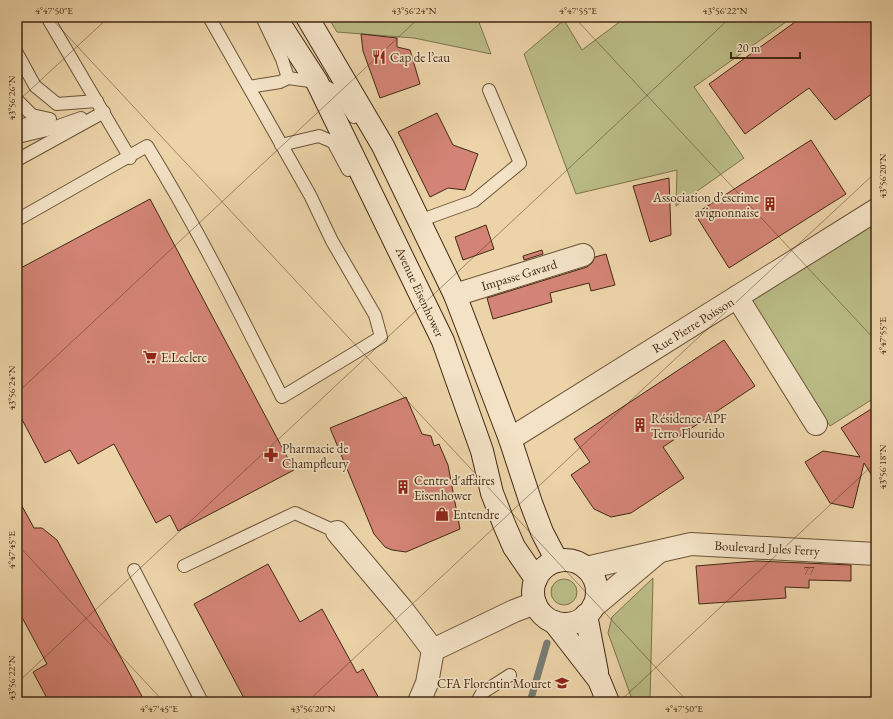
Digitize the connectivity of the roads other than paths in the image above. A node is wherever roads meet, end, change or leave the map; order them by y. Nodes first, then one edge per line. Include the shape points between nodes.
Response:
1 (47, 17) edge
2 (209, 17) edge
3 (262, 17) edge
4 (275, 17) edge
5 (307, 17) edge
6 (17, 53) edge
7 (17, 65) edge
8 (288, 78) junction
9 (317, 82) junction
10 (249, 87) junction
11 (489, 90) dead end
12 (17, 100) edge
13 (97, 101) junction
14 (57, 104) junction
15 (17, 112) edge
16 (104, 112) junction
17 (32, 115) junction
18 (81, 118) dead end
19 (19, 131) edge
20 (281, 145) junction
21 (383, 146) junction
22 (130, 158) junction
23 (17, 160) edge
24 (876, 210) edge
25 (17, 220) edge
26 (419, 221) junction
27 (390, 229) junction
28 (583, 255) dead end
29 (455, 295) junction
30 (738, 297) junction
31 (816, 424) dead end
32 (510, 439) junction
33 (337, 532) joint
34 (659, 552) junction
35 (876, 554) edge
36 (557, 561) junction
37 (184, 566) dead end
38 (586, 568) junction
39 (134, 570) dead end
40 (536, 579) junction
41 (535, 603) junction
42 (590, 611) junction
43 (554, 622) junction
44 (433, 650) junction
45 (510, 675) dead end
46 (599, 680) junction
47 (202, 702) edge
48 (420, 702) edge
49 (477, 702) edge
50 (608, 702) edge

1 - 13 lane
2 - 10 lane
3 - 8 lane
4 - 9 main road, Avenue Eisenhower
5 - 21 main road
6 - 14 lane via 35,86
7 - 14 lane via 32,93 46,103
8 - 9 lane
8 - 10 lane via 280,82
9 - 21 lane via 338,92 359,124
9 - 27 main road, Avenue Eisenhower
10 - 20 lane
11 - 26 lane via 520,163 474,201
12 - 17 lane
13 - 14 lane
13 - 16 lane
15 - 17 lane
16 - 22 lane
16 - 23 lane
17 - 19 lane via 50,119
18 - 19 lane via 47,130
20 - 22 lane via 375,315 381,337 282,397 233,296 182,203 147,146
20 - 27 lane via 319,136 333,142 374,217
21 - 26 main road
22 - 25 lane
24 - 30 main road, Rue Pierre Poisson
26 - 29 main road
27 - 40 main road, Avenue Eisenhower via 443,341 482,451 492,493 504,524 514,547
28 - 29 main road, Impasse Gavard
29 - 32 main road
30 - 31 main road
30 - 32 main road, Rue Pierre Poisson
32 - 36 main road via 542,532
33 - 37 lane via 295,513
33 - 44 main road
34 - 35 main road, Boulevard Jules Ferry via 691,544
34 - 38 main road, Boulevard Jules Ferry
34 - 42 main road, Boulevard Jules Ferry
36 - 38 main road via 572,561
36 - 40 main road via 544,568
38 - 42 main road via 596,586 595,599
39 - 47 lane
40 - 41 main road via 533,591
41 - 43 main road via 543,614
41 - 44 main road
42 - 43 main road via 571,623
42 - 46 main road
43 - 46 main road
44 - 48 main road
45 - 49 lane via 482,693
46 - 50 main road

